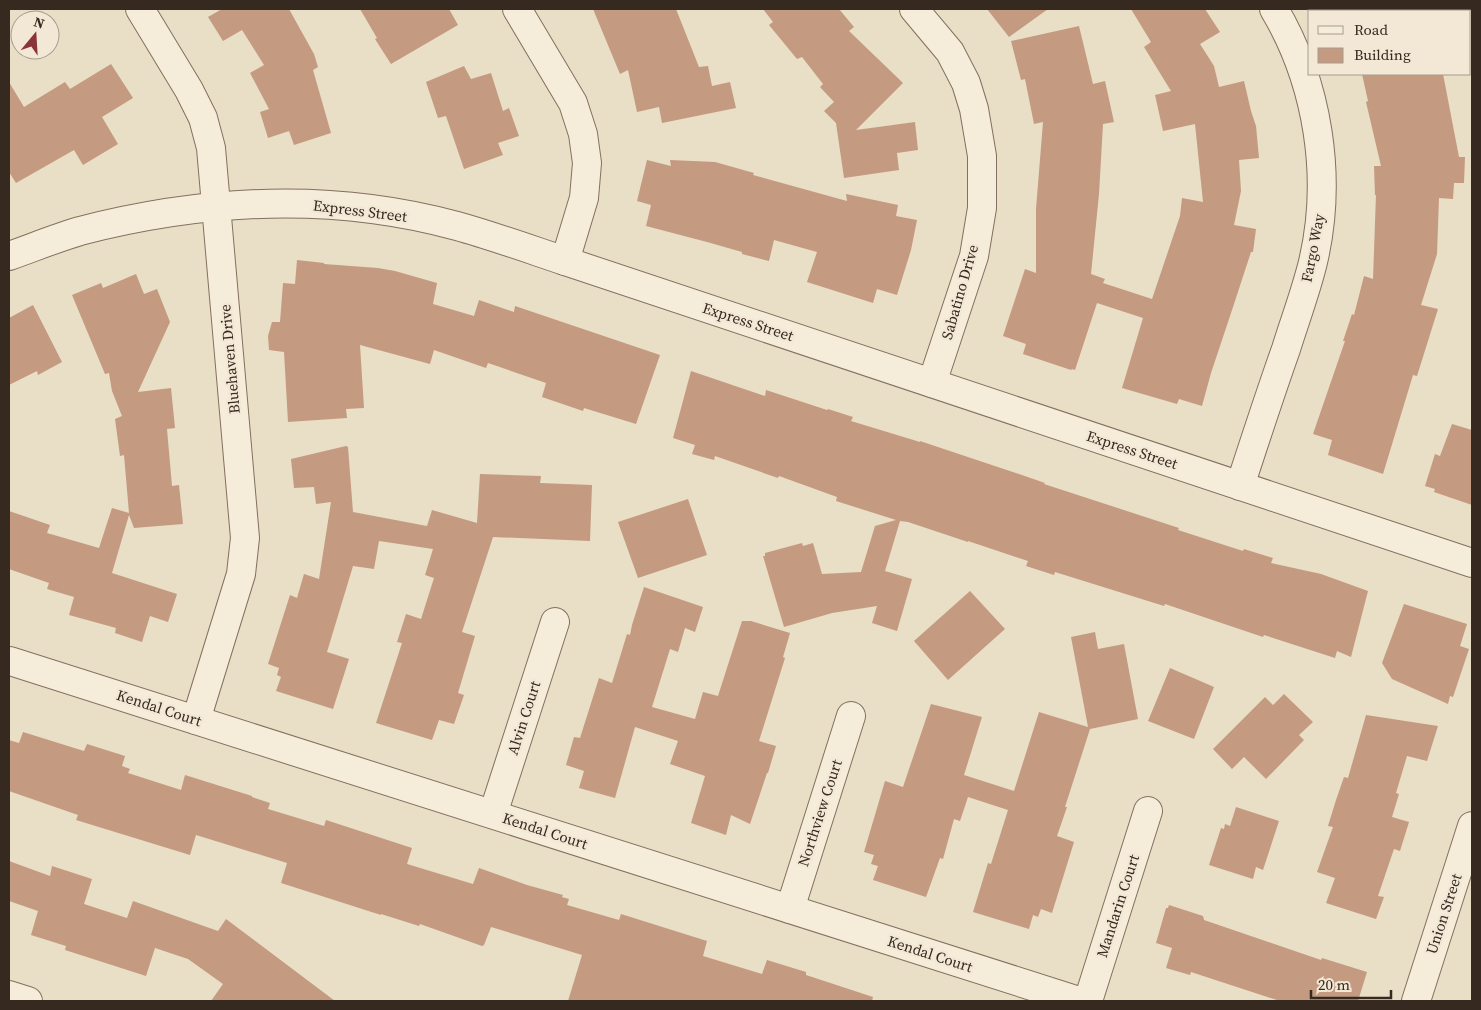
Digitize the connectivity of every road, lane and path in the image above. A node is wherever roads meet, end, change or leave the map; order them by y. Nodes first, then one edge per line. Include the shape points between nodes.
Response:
1 (140, 9) edge
2 (517, 9) edge
3 (914, 9) edge
4 (1274, 9) edge
5 (218, 205) junction
6 (9, 256) edge
7 (564, 261) junction
8 (932, 383) junction
9 (1240, 486) junction
10 (1472, 563) edge
11 (555, 622) dead end
12 (10, 661) edge
13 (851, 716) dead end
14 (196, 720) junction
15 (1148, 811) dead end
16 (493, 814) junction
17 (1472, 826) edge
18 (790, 909) junction
19 (9, 995) edge
20 (28, 1001) edge
21 (1080, 1001) edge
22 (1088, 1001) edge
23 (1416, 1001) edge

1 - 5 street, Bluehaven Drive via 203,118 211,148
2 - 7 street via 573,103 584,134 587,163 584,198
3 - 8 street, Sabatino Drive via 950,52 966,82 982,156 982,208 974,256
4 - 9 street, Fargo Way via 1302,68 1314,114 1321,160 1321,208 1304,294
5 - 6 street, Express Street via 148,215 78,232
5 - 7 street, Express Street via 316,204 386,212 456,226
5 - 14 street, Bluehaven Drive via 245,538 241,574
7 - 8 street, Express Street
8 - 9 street, Express Street
9 - 10 street, Express Street
11 - 16 street, Alvin Court
12 - 14 street, Kendal Court
13 - 18 street, Northview Court
14 - 16 street, Kendal Court
15 - 22 street, Mandarin Court
16 - 18 street, Kendal Court
17 - 23 street, Union Street
18 - 21 street, Kendal Court
19 - 20 street

